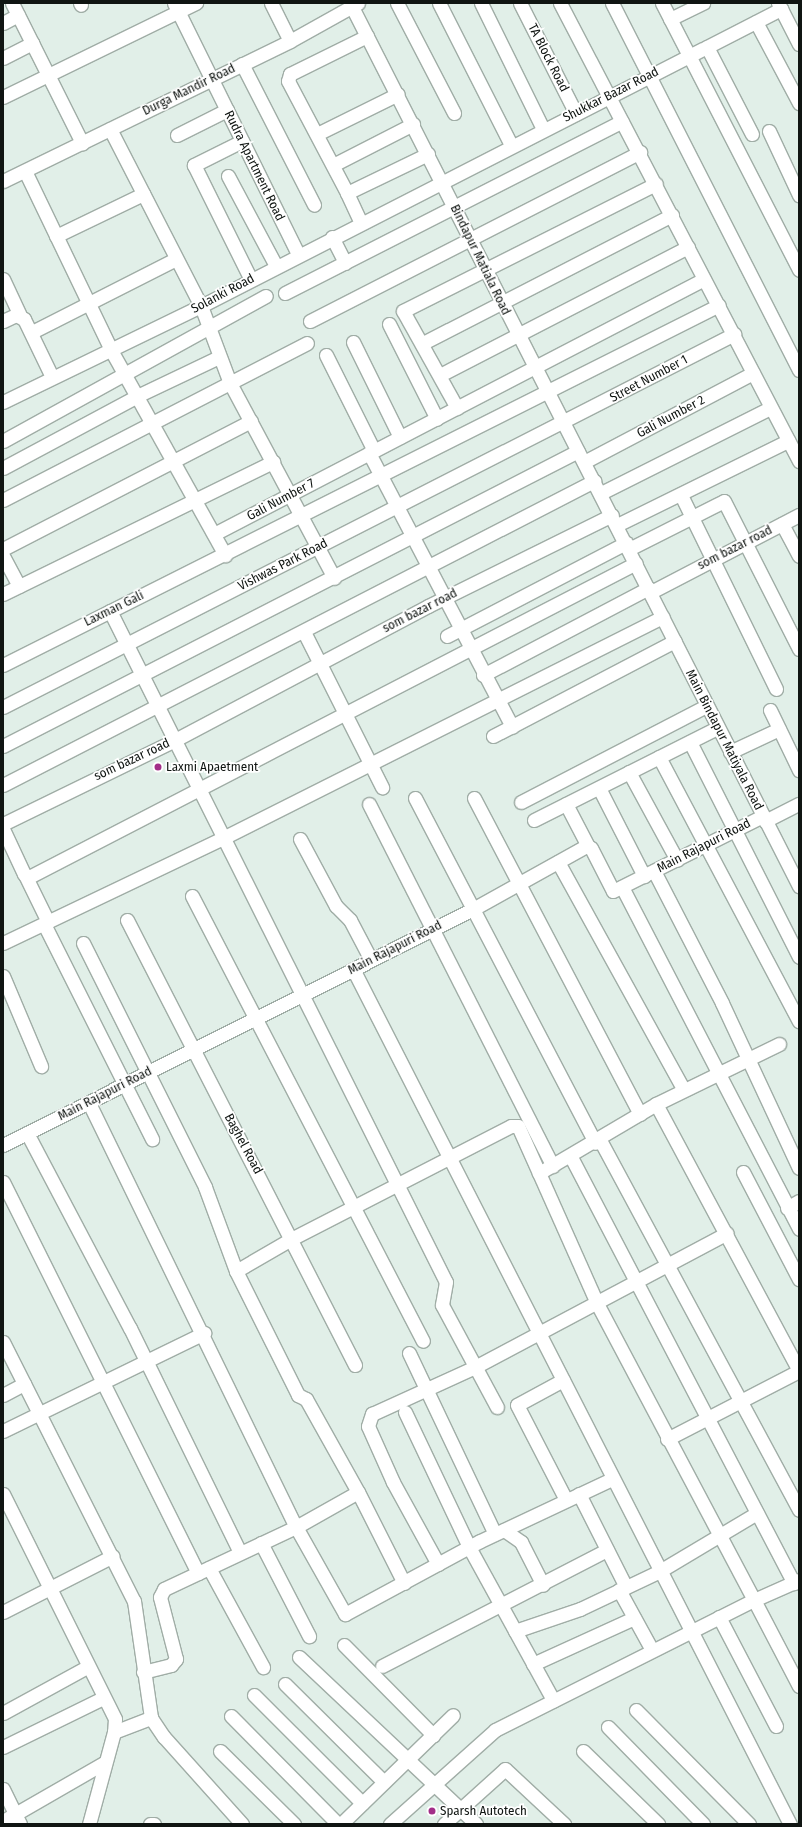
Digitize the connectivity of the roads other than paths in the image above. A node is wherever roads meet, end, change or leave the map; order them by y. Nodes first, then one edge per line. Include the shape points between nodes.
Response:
1 (196, 3) edge
2 (271, 3) edge
3 (397, 3) edge
4 (439, 3) edge
5 (481, 3) edge
6 (520, 3) edge
7 (560, 3) edge
8 (612, 3) edge
9 (662, 3) edge
10 (701, 3) edge
11 (353, 4) edge
12 (779, 6) edge
13 (17, 7) edge
14 (176, 7) edge
15 (670, 19) junction
16 (756, 22) junction
17 (3, 23) edge
18 (367, 36) junction
19 (290, 41) junction
20 (32, 43) junction
21 (799, 44) edge
22 (707, 47) junction
23 (688, 56) junction
24 (3, 58) edge
25 (242, 64) junction
26 (49, 76) junction
27 (648, 76) junction
28 (211, 78) junction
29 (398, 94) junction
30 (609, 95) junction
31 (3, 97) edge
32 (799, 103) edge
33 (226, 110) junction
34 (454, 113) dead end
35 (576, 114) junction
36 (622, 121) junction
37 (413, 124) junction
38 (110, 129) junction
39 (543, 129) junction
40 (769, 131) dead end
41 (317, 134) junction
42 (752, 134) dead end
43 (177, 135) dead end
44 (242, 141) junction
45 (82, 143) junction
46 (511, 145) junction
47 (640, 152) junction
48 (428, 154) junction
49 (333, 165) junction
50 (25, 171) junction
51 (228, 176) dead end
52 (3, 181) edge
53 (442, 182) junction
54 (656, 184) junction
55 (347, 193) junction
56 (143, 194) junction
57 (799, 195) edge
58 (314, 205) dead end
59 (454, 208) junction
60 (672, 215) junction
61 (360, 223) junction
62 (56, 236) junction
63 (332, 237) junction
64 (470, 240) junction
65 (688, 247) junction
66 (298, 254) junction
67 (176, 259) junction
68 (345, 263) junction
69 (276, 266) junction
70 (799, 270) edge
71 (485, 271) junction
72 (3, 279) edge
73 (704, 279) junction
74 (251, 280) junction
75 (285, 293) dead end
76 (266, 296) dead end
77 (89, 303) junction
78 (501, 303) junction
79 (719, 305) junction
80 (201, 306) junction
81 (20, 315) junction
82 (3, 321) edge
83 (310, 321) dead end
84 (389, 324) dead end
85 (209, 329) junction
86 (32, 332) junction
87 (517, 334) junction
88 (734, 334) junction
89 (353, 342) dead end
90 (307, 343) dead end
91 (422, 343) junction
92 (111, 350) junction
93 (326, 355) dead end
94 (219, 357) junction
95 (535, 368) junction
96 (799, 370) edge
97 (124, 372) junction
98 (753, 373) junction
99 (440, 375) junction
100 (52, 377) junction
101 (230, 383) junction
102 (547, 392) junction
103 (137, 396) junction
104 (3, 402) edge
105 (458, 408) junction
106 (770, 408) junction
107 (437, 418) junction
108 (251, 421) junction
109 (152, 422) junction
110 (564, 423) junction
111 (400, 437) junction
112 (3, 440) edge
113 (788, 441) junction
114 (371, 452) junction
115 (584, 458) junction
116 (172, 460) junction
117 (799, 461) edge
118 (273, 462) junction
119 (3, 468) edge
120 (381, 477) junction
121 (594, 481) junction
122 (601, 493) junction
123 (291, 495) junction
124 (681, 495) junction
125 (3, 500) edge
126 (195, 500) junction
127 (397, 507) junction
128 (799, 515) edge
129 (303, 516) junction
130 (690, 518) junction
131 (615, 520) junction
132 (782, 524) junction
133 (214, 534) junction
134 (413, 539) junction
135 (746, 543) junction
136 (627, 546) junction
137 (319, 547) junction
138 (3, 549) edge
139 (225, 555) junction
140 (3, 556) edge
141 (799, 556) edge
142 (711, 561) junction
143 (636, 563) junction
144 (428, 567) junction
145 (334, 578) junction
146 (19, 586) junction
147 (650, 590) junction
148 (3, 594) edge
149 (444, 598) junction
150 (110, 611) junction
151 (663, 617) junction
152 (461, 629) junction
153 (304, 632) junction
154 (448, 636) dead end
155 (674, 641) junction
156 (127, 645) junction
157 (471, 649) junction
158 (799, 650) edge
159 (320, 663) junction
160 (3, 665) edge
161 (483, 675) junction
162 (142, 676) junction
163 (776, 690) dead end
164 (497, 700) junction
165 (158, 706) junction
166 (706, 706) junction
167 (3, 707) edge
168 (770, 710) dead end
169 (345, 714) junction
170 (512, 727) junction
171 (718, 728) junction
172 (779, 729) junction
173 (493, 736) dead end
174 (175, 740) junction
175 (690, 742) junction
176 (3, 746) edge
177 (730, 752) junction
178 (659, 757) junction
179 (370, 764) junction
180 (799, 770) edge
181 (629, 772) junction
182 (3, 785) edge
183 (199, 787) junction
184 (382, 787) dead end
185 (599, 788) junction
186 (415, 798) dead end
187 (474, 798) dead end
188 (521, 802) dead end
189 (369, 804) dead end
190 (566, 804) junction
191 (799, 804) edge
192 (764, 819) junction
193 (534, 820) dead end
194 (3, 824) edge
195 (3, 830) edge
196 (734, 831) junction
197 (223, 838) junction
198 (300, 839) dead end
199 (706, 845) junction
200 (588, 846) junction
201 (677, 860) junction
202 (558, 862) junction
203 (649, 874) junction
204 (26, 877) junction
205 (519, 882) junction
206 (622, 886) junction
207 (799, 886) edge
208 (192, 896) dead end
209 (473, 909) junction
210 (127, 920) dead end
211 (46, 923) junction
212 (432, 929) junction
213 (3, 943) edge
214 (83, 943) dead end
215 (799, 957) edge
216 (371, 960) junction
217 (353, 969) junction
218 (3, 976) edge
219 (302, 996) junction
220 (256, 1019) junction
221 (799, 1022) edge
222 (779, 1044) dead end
223 (193, 1051) junction
224 (749, 1058) junction
225 (42, 1066) dead end
226 (149, 1072) junction
227 (720, 1073) junction
228 (127, 1084) junction
229 (684, 1090) junction
230 (89, 1103) junction
231 (656, 1104) junction
232 (640, 1114) junction
233 (27, 1133) junction
234 (152, 1139) dead end
235 (597, 1142) junction
236 (3, 1145) edge
237 (451, 1157) junction
238 (571, 1157) junction
239 (553, 1166) junction
240 (799, 1168) edge
241 (742, 1172) dead end
242 (539, 1173) junction
243 (3, 1182) edge
244 (396, 1185) junction
245 (799, 1201) edge
246 (352, 1208) junction
247 (787, 1208) junction
248 (799, 1229) edge
249 (727, 1233) junction
250 (293, 1238) junction
251 (668, 1264) junction
252 (236, 1271) junction
253 (799, 1279) edge
254 (634, 1281) junction
255 (596, 1301) junction
256 (538, 1331) junction
257 (204, 1333) junction
258 (423, 1341) dead end
259 (3, 1342) edge
260 (409, 1353) dead end
261 (146, 1363) junction
262 (355, 1365) dead end
263 (475, 1367) junction
264 (799, 1371) edge
265 (563, 1380) junction
266 (24, 1384) junction
267 (105, 1384) junction
268 (426, 1389) junction
269 (3, 1395) edge
270 (739, 1400) junction
271 (497, 1407) dead end
272 (406, 1412) dead end
273 (39, 1413) junction
274 (707, 1418) junction
275 (3, 1432) edge
276 (667, 1439) junction
277 (612, 1479) junction
278 (358, 1492) junction
279 (3, 1494) edge
280 (579, 1494) junction
281 (566, 1500) junction
282 (799, 1510) edge
283 (757, 1513) junction
284 (296, 1527) junction
285 (499, 1532) junction
286 (718, 1534) junction
287 (260, 1543) junction
288 (469, 1547) junction
289 (607, 1550) junction
290 (240, 1552) junction
291 (112, 1556) junction
292 (438, 1564) junction
293 (203, 1571) junction
294 (658, 1572) junction
295 (797, 1582) edge
296 (404, 1583) junction
297 (543, 1586) junction
298 (47, 1588) junction
299 (623, 1589) junction
300 (754, 1600) junction
301 (502, 1607) junction
302 (3, 1612) edge
303 (719, 1617) junction
304 (634, 1618) junction
305 (515, 1631) junction
306 (689, 1631) junction
307 (308, 1636) dead end
308 (344, 1645) dead end
309 (652, 1650) junction
310 (299, 1657) dead end
311 (533, 1664) junction
312 (382, 1666) dead end
313 (87, 1667) junction
314 (263, 1667) dead end
315 (143, 1672) junction
316 (285, 1684) dead end
317 (799, 1686) edge
318 (254, 1695) dead end
319 (103, 1698) junction
320 (553, 1700) junction
321 (636, 1710) dead end
322 (3, 1712) edge
323 (453, 1715) dead end
324 (231, 1716) dead end
325 (151, 1718) junction
326 (776, 1726) dead end
327 (608, 1727) dead end
328 (114, 1732) junction
329 (432, 1735) junction
330 (3, 1747) edge
331 (220, 1751) dead end
332 (583, 1751) dead end
333 (409, 1758) junction
334 (104, 1763) junction
335 (384, 1782) junction
336 (435, 1782) junction
337 (3, 1789) edge
338 (362, 1803) junction
339 (460, 1808) junction
340 (18, 1819) edge
341 (3, 1821) edge
342 (89, 1824) edge
343 (150, 1824) edge
344 (154, 1824) edge
345 (242, 1824) edge
346 (294, 1824) edge
347 (338, 1824) edge
348 (341, 1824) edge
349 (390, 1824) edge
350 (444, 1824) edge
351 (476, 1824) edge
352 (564, 1824) edge
353 (658, 1824) edge
354 (703, 1824) edge
355 (749, 1824) edge
356 (790, 1824) edge

1 - 14 street
2 - 19 street
3 - 34 street
4 - 46 street
5 - 39 street
6 - 35 street, TA Block Road
7 - 30 street
8 - 27 street
9 - 15 street
10 - 15 street
11 - 18 street, Bindapur Matiala Road
11 - 19 street, Durga Mandir Road
12 - 16 street, Shukkar Bazar Road
12 - 21 street
13 - 17 street
13 - 20 street
14 - 26 street
14 - 28 street, Rudra Apartment Road
15 - 23 street
16 - 22 street, Shukkar Bazar Road
16 - 32 street
18 - 29 street, Bindapur Matiala Road
18 - 41 street via 288,76
19 - 25 street, Durga Mandir Road
20 - 24 street
20 - 26 street
22 - 23 street, Shukkar Bazar Road
22 - 42 street
23 - 27 street, Shukkar Bazar Road
23 - 70 street
25 - 28 street, Durga Mandir Road
25 - 58 street
26 - 31 street
26 - 45 street
27 - 30 street, Shukkar Bazar Road
27 - 96 street
28 - 33 street, Rudra Apartment Road
28 - 38 street, Durga Mandir Road
29 - 37 street, Bindapur Matiala Road
29 - 41 street
30 - 35 street, Shukkar Bazar Road
30 - 36 street
33 - 43 street
33 - 44 street, Rudra Apartment Road
35 - 39 street, Shukkar Bazar Road
36 - 47 street
36 - 59 street
37 - 48 street, Bindapur Matiala Road
37 - 49 street
38 - 45 street, Durga Mandir Road
38 - 56 street
39 - 46 street, Shukkar Bazar Road
40 - 57 street
41 - 49 street
44 - 66 street, Rudra Apartment Road
44 - 74 street via 194,165
45 - 50 street, Durga Mandir Road
46 - 53 street, Shukkar Bazar Road
47 - 54 street
47 - 64 street
48 - 53 street, Bindapur Matiala Road
48 - 55 street
49 - 55 street
50 - 52 street, Durga Mandir Road
50 - 62 street
51 - 69 street
53 - 59 street, Bindapur Matiala Road
53 - 61 street, Solanki Road
54 - 60 street
54 - 71 street
55 - 61 street
56 - 62 street
56 - 67 street
59 - 64 street, Bindapur Matiala Road
59 - 68 street
60 - 65 street
60 - 78 street
61 - 63 street, Solanki Road
62 - 77 street
63 - 66 street, Solanki Road
63 - 68 street
64 - 71 street, Bindapur Matiala Road
64 - 83 street
65 - 73 street
65 - 87 street
66 - 69 street, Solanki Road
67 - 77 street
67 - 80 street
68 - 75 street
69 - 74 street, Solanki Road
71 - 78 street, Bindapur Matiala Road
71 - 91 street via 403,311
72 - 81 street
73 - 79 street
73 - 95 street, Gali Number 7
74 - 80 street, Solanki Road
76 - 85 street
77 - 86 street
77 - 92 street
78 - 87 street, Bindapur Matiala Road
78 - 91 street
79 - 88 street
79 - 102 street, Laxman Gali
80 - 85 street
80 - 92 street, Solanki Road
81 - 82 street
81 - 86 street
84 - 107 street
85 - 94 street
85 - 97 street
86 - 100 street
87 - 95 street, Bindapur Matiala Road
87 - 99 street
88 - 98 street
88 - 110 street, Street Number 1
89 - 111 street
90 - 101 street
91 - 99 street
92 - 97 street
92 - 100 street, Solanki Road
93 - 114 street
94 - 101 street
94 - 103 street
95 - 102 street, Bindapur Matiala Road
95 - 105 street, Gali Number 7
97 - 103 street
97 - 112 street
98 - 106 street
98 - 115 street, Gali Number 2
99 - 105 street
100 - 104 street, Solanki Road
101 - 108 street
101 - 109 street
102 - 110 street, Bindapur Matiala Road
102 - 120 street, Laxman Gali
103 - 109 street
103 - 119 street
105 - 107 street, Gali Number 7
106 - 113 street
106 - 122 street
107 - 111 street, Gali Number 7
108 - 116 street
108 - 118 street
109 - 116 street
109 - 125 street
110 - 115 street, Bindapur Matiala Road
110 - 127 street, Vishwas Park Road
111 - 114 street, Gali Number 7
113 - 117 street
113 - 124 street, som bazar road
114 - 120 street
114 - 123 street, Gali Number 7
115 - 121 street, Bindapur Matiala Road
115 - 134 street, Gali Number 2
116 - 126 street
116 - 138 street
118 - 123 street
118 - 126 street
120 - 127 street
120 - 129 street, Laxman Gali
121 - 122 street, Bindapur Matiala Road
121 - 144 street
122 - 131 street, Bindapur Matiala Road
123 - 129 street
123 - 133 street, Gali Number 7
124 - 130 street
124 - 131 street, som bazar road
126 - 133 street
126 - 146 street
127 - 134 street
127 - 137 street, Vishwas Park Road
128 - 132 street, som bazar road
129 - 137 street
129 - 139 street, Laxman Gali
130 - 135 street via 724,501
130 - 136 street
130 - 142 street
131 - 136 street
131 - 149 street, som bazar road
132 - 135 street, som bazar road
132 - 141 street
133 - 139 street
134 - 144 street
134 - 145 street, Gali Number 2
135 - 142 street, som bazar road
135 - 158 street
136 - 143 street
136 - 152 street
137 - 145 street
137 - 156 street, Vishwas Park Road
139 - 150 street, Laxman Gali
140 - 146 street
142 - 147 street, som bazar road
142 - 163 street
143 - 147 street
143 - 157 street
144 - 149 street
144 - 153 street
145 - 162 street, Gali Number 2
146 - 148 street
147 - 151 street, Main Bindapur Matiyala Road
147 - 161 street, som bazar road
149 - 152 street
149 - 159 street, som bazar road
150 - 156 street
150 - 160 street, Laxman Gali
151 - 155 street, Main Bindapur Matiyala Road
151 - 164 street
152 - 154 street
152 - 157 street
153 - 159 street
153 - 165 street
155 - 166 street, Main Bindapur Matiyala Road
155 - 170 street
156 - 162 street
156 - 167 street, Vishwas Park Road
157 - 161 street
157 - 169 street
159 - 169 street
159 - 174 street, som bazar road
161 - 164 street
162 - 165 street
162 - 176 street, Gali Number 2
164 - 170 street
164 - 179 street
165 - 174 street
165 - 182 street
166 - 171 street, Main Bindapur Matiyala Road
166 - 188 street
168 - 172 street
169 - 179 street
169 - 183 street
170 - 173 street
171 - 175 street
171 - 177 street, Main Bindapur Matiyala Road
172 - 177 street
172 - 180 street
174 - 183 street
174 - 194 street, som bazar road
175 - 178 street
175 - 196 street
177 - 192 street, Main Bindapur Matiyala Road
178 - 181 street
178 - 199 street
179 - 184 street
179 - 197 street
181 - 185 street
181 - 201 street
183 - 197 street
183 - 204 street
185 - 190 street
185 - 203 street
186 - 209 street
187 - 205 street
189 - 212 street
190 - 193 street
190 - 200 street
191 - 192 street, Main Rajapuri Road
192 - 196 street, Main Rajapuri Road
192 - 207 street, Main Bindapur Matiyala Road
195 - 204 street
196 - 199 street, Main Rajapuri Road
196 - 215 street
197 - 211 street
197 - 219 street
198 - 216 street via 336,906 350,920
199 - 201 street, Main Rajapuri Road
199 - 221 street
200 - 202 street, Main Rajapuri Road
200 - 206 street via 610,889
201 - 203 street, Main Rajapuri Road
202 - 205 street, Main Rajapuri Road
202 - 229 street
203 - 206 street, Main Rajapuri Road
203 - 224 street
204 - 211 street
205 - 209 street, Main Rajapuri Road
205 - 232 street
206 - 227 street
208 - 220 street
209 - 212 street, Main Rajapuri Road
209 - 235 street
210 - 223 street, Baghel Road
211 - 213 street
211 - 228 street
212 - 216 street, Main Rajapuri Road
212 - 239 street
214 - 226 street
216 - 217 street, Main Rajapuri Road
217 - 219 street, Main Rajapuri Road
217 - 237 street
218 - 225 street
219 - 220 street, Main Rajapuri Road
219 - 244 street
220 - 223 street, Main Rajapuri Road
220 - 246 street
222 - 224 street
223 - 226 street, Main Rajapuri Road
223 - 250 street, Baghel Road
224 - 227 street
224 - 240 street
226 - 228 street, Main Rajapuri Road
226 - 252 street via 205,1187
227 - 229 street
227 - 247 street
228 - 230 street, Main Rajapuri Road
228 - 234 street
229 - 231 street
230 - 233 street, Main Rajapuri Road
230 - 257 street
231 - 232 street
231 - 249 street
232 - 235 street
233 - 236 street, Main Rajapuri Road
233 - 261 street
235 - 238 street
235 - 251 street
237 - 242 street via 514,1124
237 - 244 street
237 - 256 street
238 - 239 street
238 - 254 street
239 - 242 street
241 - 253 street
242 - 255 street
243 - 267 street
244 - 246 street
244 - 263 street via 447,1285 442,1305
245 - 247 street
246 - 250 street
246 - 258 street
247 - 248 street
249 - 251 street
249 - 264 street
250 - 252 street
250 - 262 street, Baghel Road
251 - 254 street
251 - 270 street
252 - 278 street via 298,1395 306,1400
254 - 255 street
254 - 274 street
255 - 256 street
255 - 276 street
256 - 263 street
256 - 265 street
257 - 261 street
257 - 284 street
259 - 266 street
260 - 268 street
261 - 267 street
261 - 290 street
263 - 268 street
263 - 271 street
264 - 270 street
265 - 277 street
265 - 281 street via 517,1405
266 - 269 street
266 - 273 street
267 - 273 street
267 - 293 street
268 - 285 street
268 - 292 street via 372,1414 368,1426 393,1482
270 - 274 street
270 - 282 street
272 - 288 street
273 - 275 street
273 - 291 street
274 - 276 street
274 - 283 street
276 - 286 street
277 - 280 street
277 - 294 street
278 - 284 street
278 - 296 street
279 - 298 street
280 - 281 street
280 - 289 street
281 - 285 street
283 - 286 street
283 - 295 street
284 - 287 street
284 - 296 street via 345,1614
285 - 288 street
285 - 297 street via 521,1542
286 - 294 street
286 - 300 street
287 - 290 street
287 - 307 street
288 - 292 street
288 - 301 street
289 - 297 street
289 - 299 street
290 - 293 street
291 - 298 street
291 - 315 street via 138,1616
292 - 296 street
293 - 314 street
293 - 315 street via 161,1592 174,1663
294 - 299 street
294 - 306 street
295 - 300 street
297 - 301 street
298 - 302 street
298 - 313 street
299 - 304 street
299 - 305 street via 580,1609
300 - 303 street
300 - 317 street
301 - 305 street
301 - 312 street
303 - 306 street
303 - 326 street
304 - 309 street
304 - 311 street
305 - 311 street
306 - 309 street
306 - 356 street
308 - 329 street
309 - 320 street
310 - 333 street
311 - 320 street
313 - 319 street
313 - 322 street
315 - 325 street
316 - 335 street
318 - 338 street
319 - 328 street via 115,1719
319 - 330 street
320 - 336 street via 489,1734
321 - 355 street
323 - 329 street
324 - 347 street
325 - 328 street
325 - 345 street via 168,1743
327 - 354 street
328 - 334 street
329 - 333 street
331 - 346 street
332 - 353 street
333 - 335 street
333 - 336 street
334 - 340 street
334 - 342 street
335 - 338 street
336 - 339 street
336 - 349 street
337 - 340 street
338 - 348 street
339 - 350 street
339 - 351 street
339 - 352 street via 505,1769
340 - 341 street
343 - 344 street

